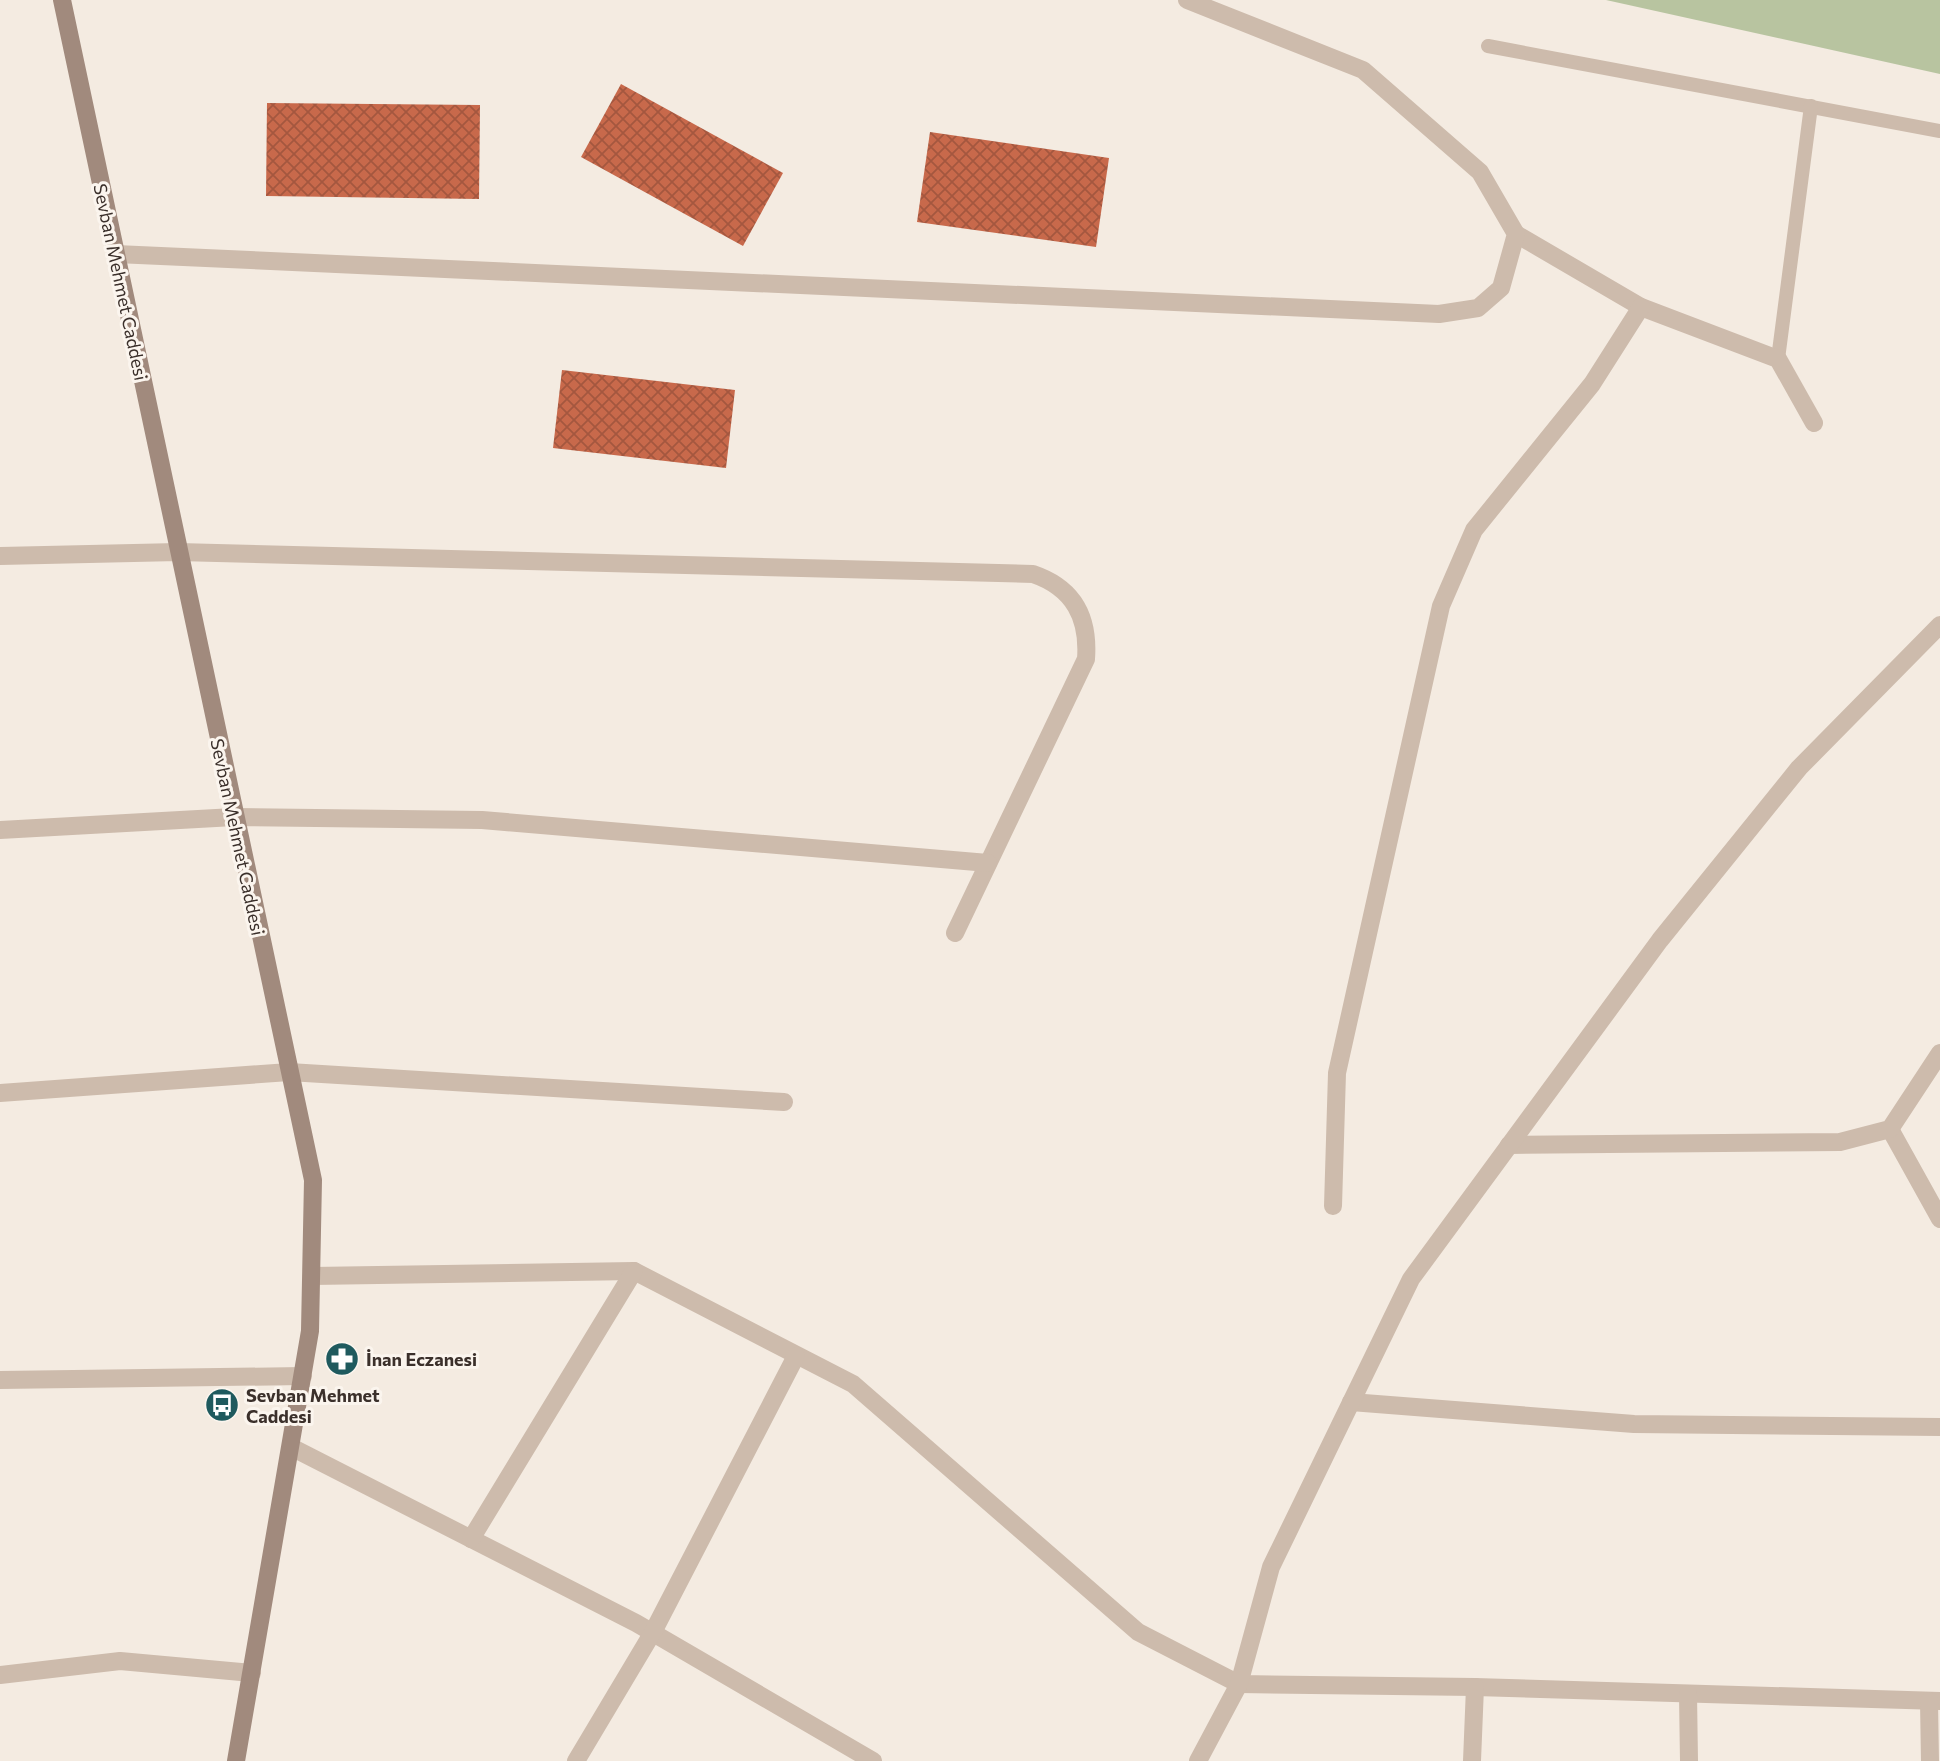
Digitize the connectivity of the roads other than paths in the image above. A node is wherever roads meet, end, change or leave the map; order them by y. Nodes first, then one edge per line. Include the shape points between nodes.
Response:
1 (62, 0) edge
2 (1187, 0) edge
3 (1488, 46) dead end
4 (1811, 106) junction
5 (1940, 131) edge
6 (1516, 234) junction
7 (116, 254) junction
8 (1641, 307) junction
9 (1779, 359) junction
10 (1814, 423) dead end
11 (178, 552) junction
12 (0, 556) edge
13 (1938, 632) edge
14 (234, 817) junction
15 (0, 830) edge
16 (988, 863) junction
17 (955, 933) dead end
18 (1940, 1053) edge
19 (289, 1072) junction
20 (0, 1093) edge
21 (784, 1102) dead end
22 (1890, 1129) junction
23 (1509, 1145) junction
24 (1332, 1206) dead end
25 (1940, 1219) edge
26 (634, 1271) junction
27 (312, 1276) junction
28 (796, 1356) junction
29 (303, 1376) junction
30 (0, 1380) edge
31 (1351, 1402) junction
32 (1940, 1427) edge
33 (291, 1447) junction
34 (471, 1539) junction
35 (653, 1632) junction
36 (251, 1673) junction
37 (0, 1675) edge
38 (1239, 1684) junction
39 (1475, 1687) junction
40 (1688, 1694) junction
41 (1935, 1701) edge
42 (236, 1761) edge
43 (576, 1761) edge
44 (873, 1761) edge
45 (1198, 1761) edge
46 (1472, 1761) edge
47 (1689, 1761) edge
48 (1930, 1761) edge

1 - 7 main road, Sevban Mehmet Caddesi
2 - 6 street via 1363,70 1480,172
3 - 4 lane
4 - 5 lane
4 - 9 lane
6 - 7 street via 1501,288 1478,308 1439,314
6 - 8 street
7 - 11 main road, Sevban Mehmet Caddesi
8 - 9 street
8 - 24 street via 1592,384 1480,521 1441,606 1337,1073
9 - 10 street
11 - 12 street
11 - 14 main road, Sevban Mehmet Caddesi
11 - 16 street via 1033,574 1050,580 1076,604 1084,621 1086,659
13 - 23 street via 1799,768 1660,940
14 - 15 street
14 - 16 street via 482,820
14 - 19 main road, Sevban Mehmet Caddesi
16 - 17 street
18 - 22 street
19 - 20 street
19 - 21 street
19 - 27 main road, Sevban Mehmet Caddesi via 313,1180
22 - 23 street via 1840,1142
22 - 25 street
23 - 31 street via 1410,1279
26 - 27 street
26 - 28 street
26 - 34 street
27 - 29 main road, Sevban Mehmet Caddesi
28 - 35 street
28 - 38 street via 853,1384 1138,1632
29 - 30 street
29 - 33 main road, Sevban Mehmet Caddesi
31 - 32 street via 1634,1424
31 - 38 street via 1271,1567
33 - 34 street
33 - 36 main road, Sevban Mehmet Caddesi
34 - 35 street
35 - 43 street
35 - 44 street
36 - 37 street via 120,1661
36 - 42 main road, Sevban Mehmet Caddesi
38 - 39 street
38 - 45 street
39 - 40 street
39 - 46 street
40 - 41 street
40 - 47 street
41 - 48 street

